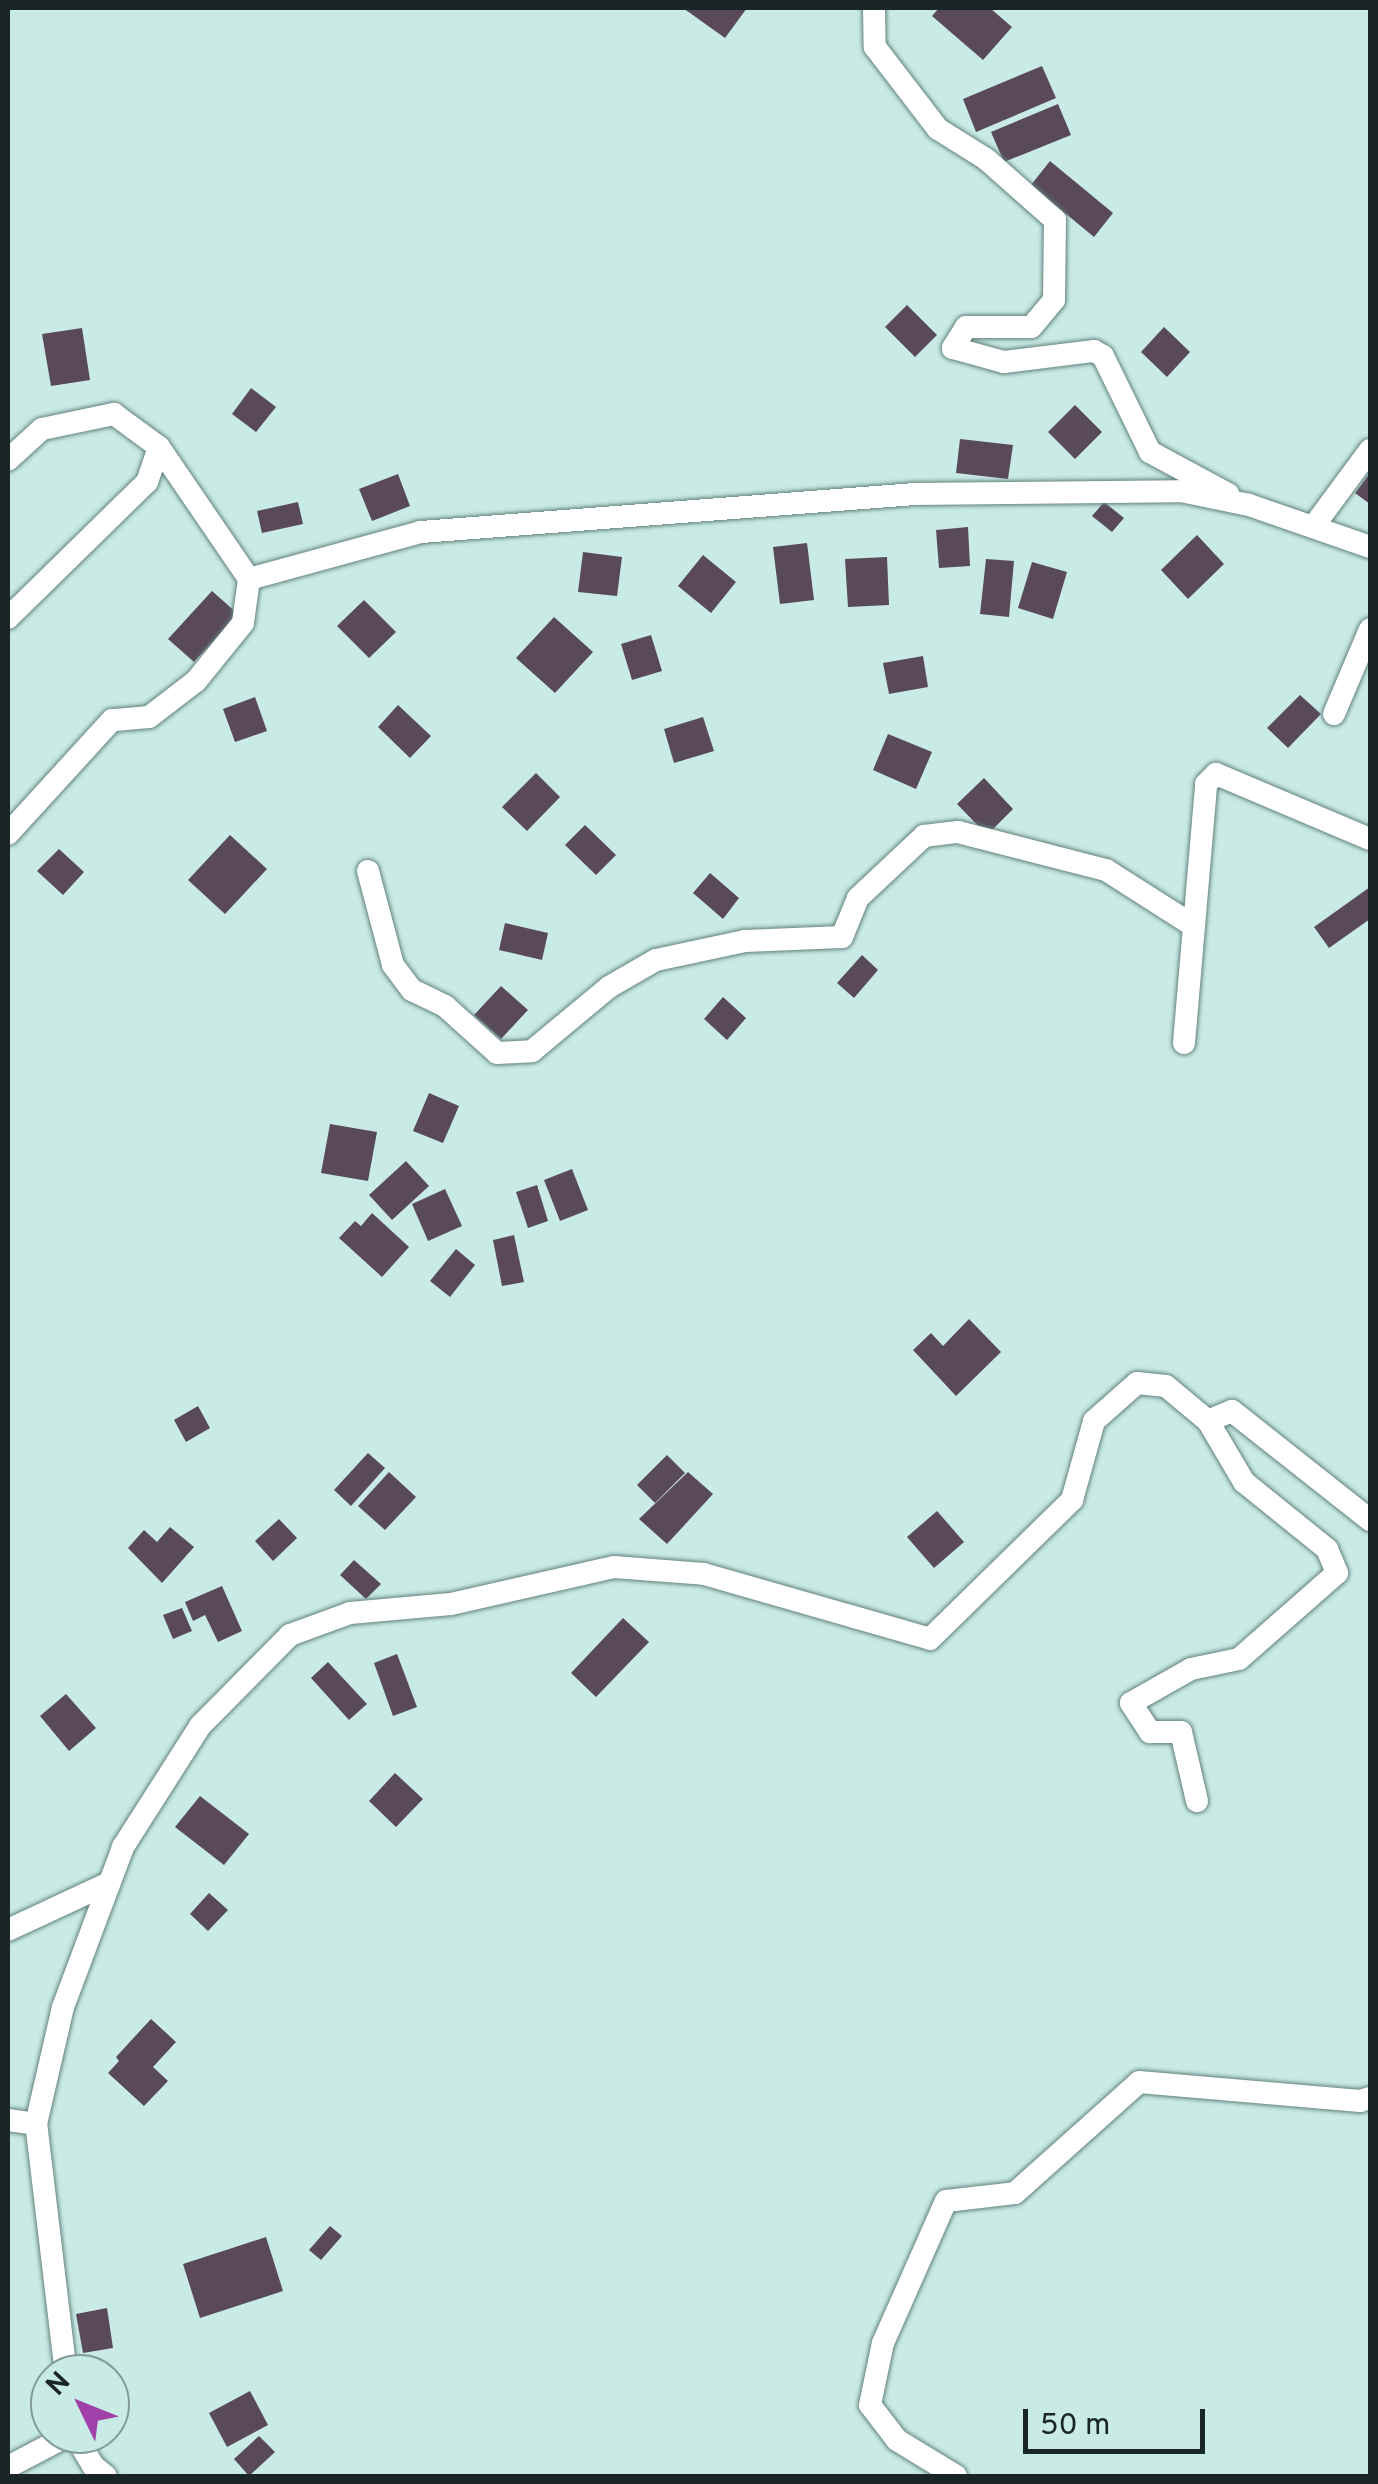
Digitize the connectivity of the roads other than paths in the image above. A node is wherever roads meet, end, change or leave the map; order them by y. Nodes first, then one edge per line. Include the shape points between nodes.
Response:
1 (874, 8) edge
2 (159, 448) junction
3 (1370, 450) edge
4 (8, 460) edge
5 (1249, 506) junction
6 (1313, 527) junction
7 (1370, 547) edge
8 (249, 578) junction
9 (8, 618) edge
10 (1370, 629) edge
11 (1334, 714) dead end
12 (8, 834) edge
13 (1370, 839) edge
14 (368, 871) dead end
15 (1194, 926) junction
16 (1184, 1042) dead end
17 (1208, 1421) junction
18 (1370, 1520) edge
19 (1197, 1801) dead end
20 (109, 1883) junction
21 (8, 1930) edge
22 (1370, 2098) edge
23 (8, 2120) edge
24 (36, 2124) junction
25 (64, 2354) edge
26 (32, 2454) edge
27 (85, 2454) edge
28 (8, 2466) edge
29 (106, 2476) edge
30 (956, 2476) edge

1 - 5 street via 875,46 938,129 986,160 1054,220 1054,300 1030,327 966,327 953,348 1004,362 1094,351 1104,356 1150,452
2 - 4 street via 114,414 42,429
2 - 8 street
2 - 9 street via 147,482
3 - 6 street
5 - 6 street
5 - 8 street via 1181,492 912,494 422,532
6 - 7 street
8 - 12 street via 243,623 196,681 149,717 112,720
10 - 11 street
13 - 15 street via 1216,774 1206,784
14 - 15 street via 393,965 412,990 445,1006 497,1054 532,1051 609,987 656,960 745,941 842,937 858,898 924,836 958,832 1106,870
15 - 16 street
17 - 18 street via 1232,1410
17 - 19 street via 1244,1482 1327,1549 1338,1573 1240,1660 1191,1670 1131,1702 1150,1732 1181,1732
17 - 20 street via 1166,1386 1138,1384 1117,1396 1094,1420 1072,1500 930,1639 704,1574 614,1568 451,1604 350,1613 290,1635 200,1726 123,1847
20 - 21 street
20 - 24 street via 63,2007
22 - 30 street via 1139,2082 1015,2193 946,2201 882,2343 870,2406 897,2440
23 - 24 street
24 - 25 street
26 - 28 street
27 - 29 street

